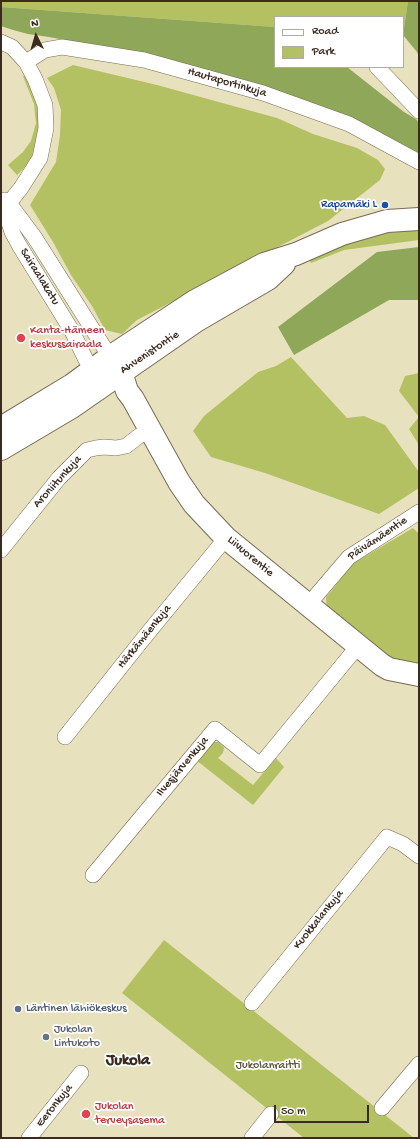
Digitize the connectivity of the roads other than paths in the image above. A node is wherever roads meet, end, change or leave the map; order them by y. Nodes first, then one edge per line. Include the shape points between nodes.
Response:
1 (1, 42) edge
2 (26, 62) junction
3 (378, 68) edge
4 (419, 111) edge
5 (419, 162) edge
6 (5, 200) edge
7 (419, 219) edge
8 (119, 374) junction
9 (98, 378) junction
10 (1, 428) edge
11 (151, 430) junction
12 (1, 450) edge
13 (419, 512) edge
14 (226, 538) junction
15 (1, 550) edge
16 (308, 605) junction
17 (358, 646) junction
18 (419, 675) edge
19 (65, 737) dead end
20 (419, 856) edge
21 (93, 875) dead end
22 (252, 1002) dead end
23 (419, 1064) edge
24 (81, 1073) dead end
25 (382, 1108) dead end
26 (271, 1114) dead end
27 (28, 1138) edge
28 (252, 1138) edge

1 - 2 street via 12,47
2 - 5 street, Hautaportinkuja via 45,50 62,46 144,60 263,93 349,124
2 - 6 street via 45,105 46,128 40,158 21,188
3 - 4 street
6 - 8 street, Sairaalakatu via 35,238
6 - 9 street, Sairaalakatu via 12,232
7 - 8 main road, Ahvenistontie via 387,221 342,234 296,254 264,264 195,301
8 - 9 main road
8 - 9 main road, Ahvenistontie
8 - 11 main road, Liivuorentie
9 - 10 main road, Ahvenistontie via 72,386
9 - 12 main road, Ahvenistontie via 72,407
11 - 14 main road, Liivuorentie via 194,504
11 - 15 street, Aroniitunkuja via 126,446 87,450 59,478
13 - 16 street, Päivämäentie via 348,557
14 - 16 main road, Liivuorentie
14 - 19 street, Härkämäenkuja
16 - 17 main road, Liivuorentie
17 - 18 main road, Liivuorentie via 389,669
17 - 21 street, Ilvesjärvenkuja via 260,765 215,729
20 - 22 street, Kuokkalankuja via 403,844 387,837
23 - 25 street
24 - 27 street, Eeronkuja
26 - 28 street

